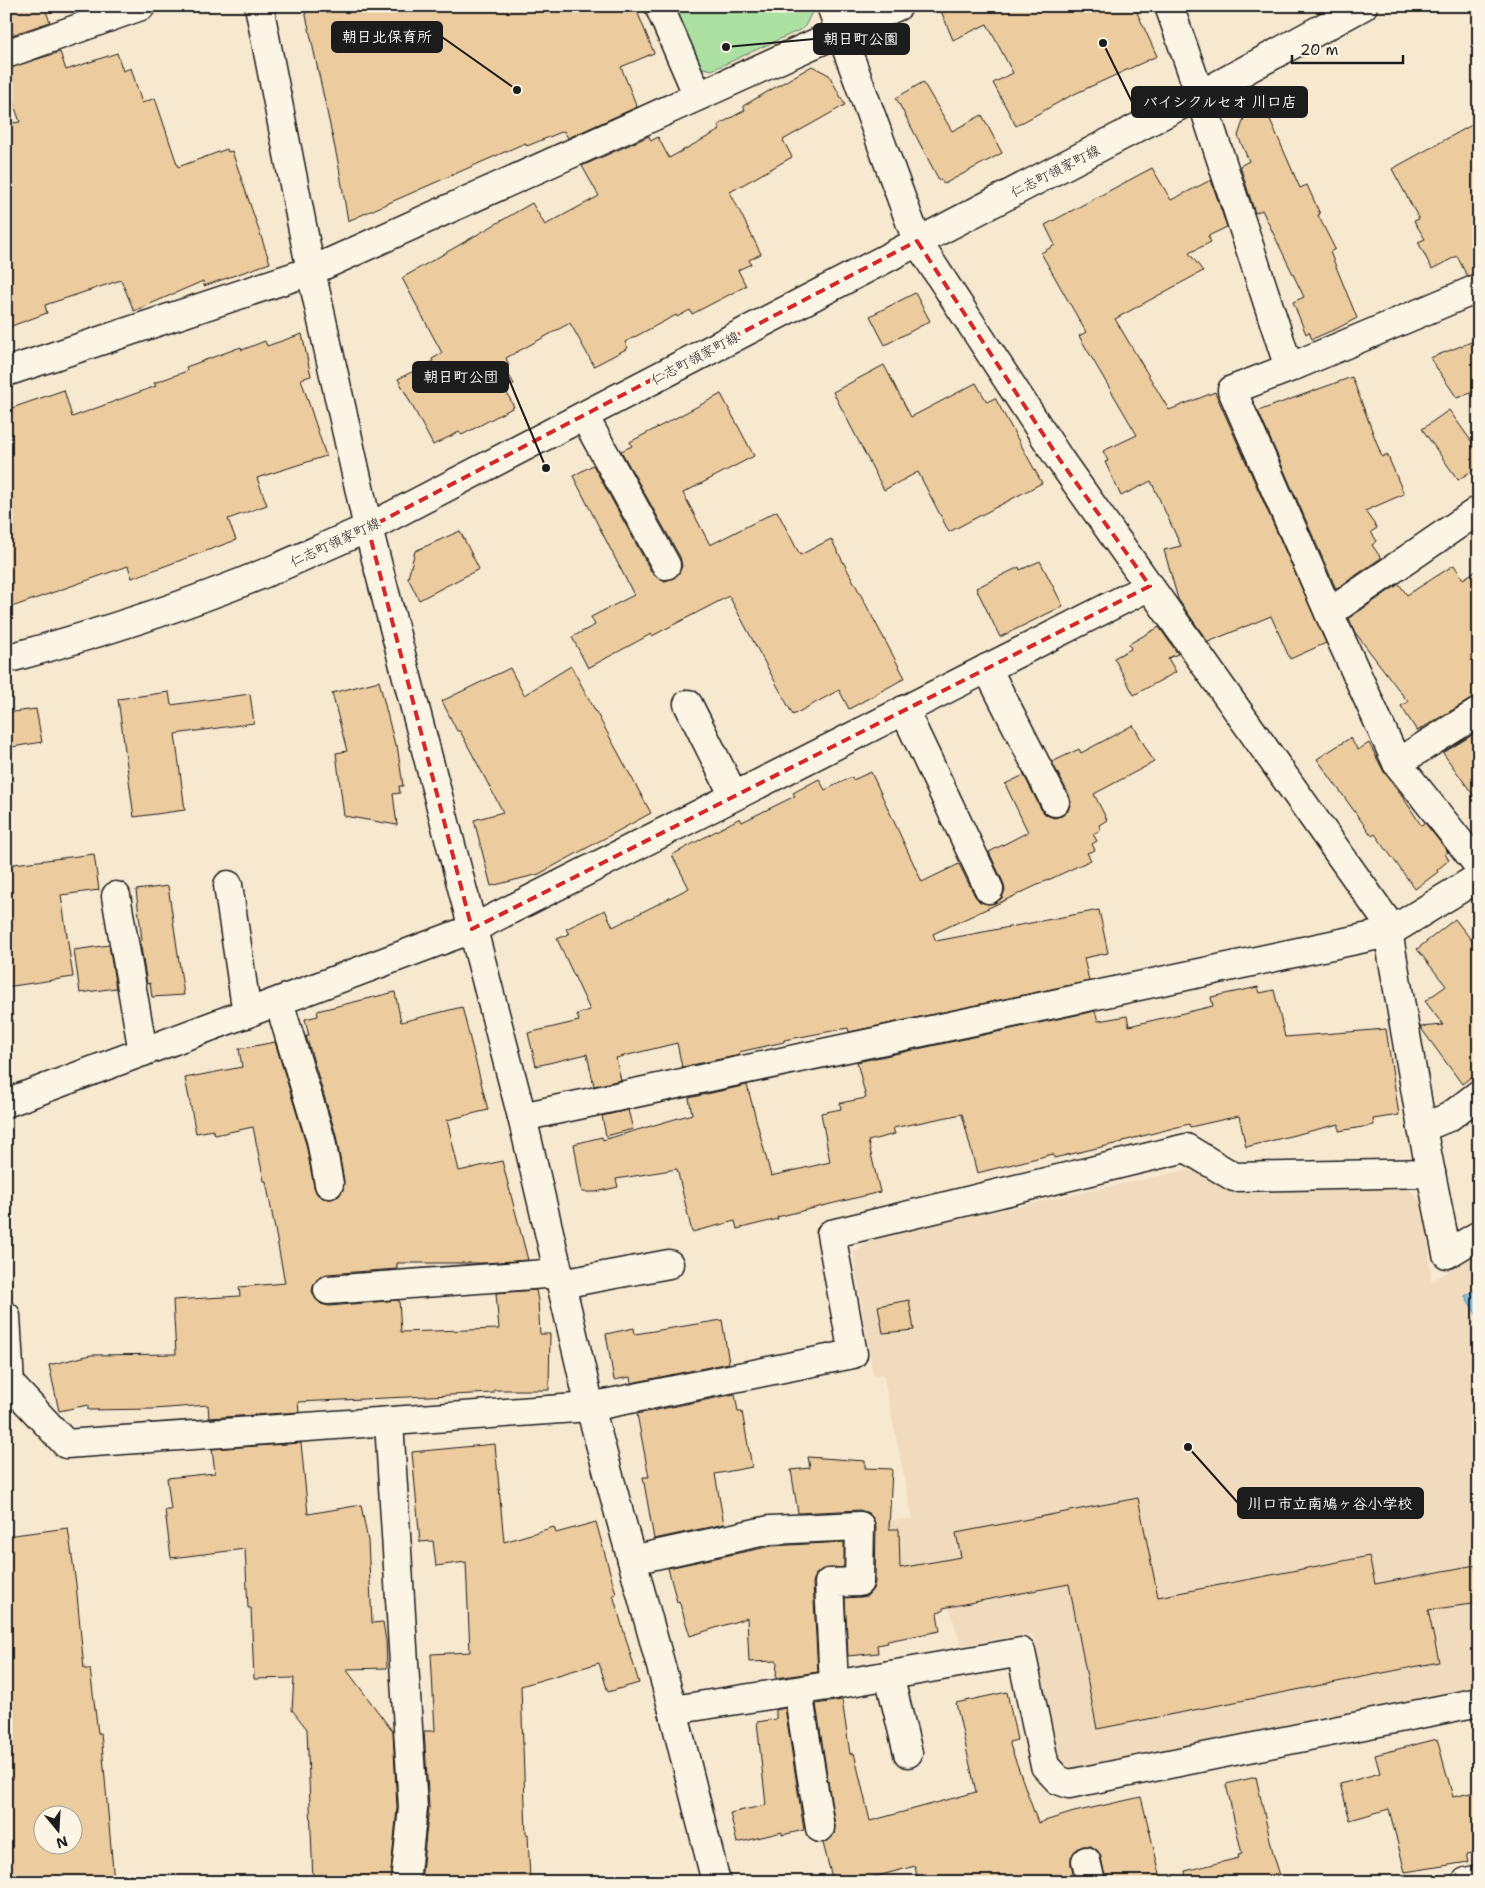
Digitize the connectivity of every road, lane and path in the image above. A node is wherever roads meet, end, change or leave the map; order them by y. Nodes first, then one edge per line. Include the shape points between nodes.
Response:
1 (141, 6) edge
2 (259, 6) edge
3 (659, 6) edge
4 (831, 6) edge
5 (898, 6) edge
6 (1169, 6) edge
7 (1363, 6) edge
8 (839, 32) junction
9 (6, 54) edge
10 (698, 96) junction
11 (1200, 96) junction
12 (918, 242) junction
13 (311, 270) junction
14 (1479, 288) edge
15 (1288, 368) junction
16 (6, 372) edge
17 (584, 416) junction
18 (1479, 510) edge
19 (368, 528) junction
20 (666, 565) dead end
21 (1150, 586) junction
22 (1329, 613) junction
23 (6, 659) edge
24 (987, 668) junction
25 (688, 704) dead end
26 (904, 710) junction
27 (1479, 712) edge
28 (1397, 763) junction
29 (734, 796) junction
30 (1055, 802) dead end
31 (1479, 866) edge
32 (1479, 877) edge
33 (228, 885) dead end
34 (989, 889) dead end
35 (116, 896) dead end
36 (472, 930) junction
37 (1388, 933) junction
38 (279, 1002) junction
39 (247, 1014) junction
40 (144, 1052) junction
41 (1479, 1094) edge
42 (6, 1104) edge
43 (522, 1117) junction
44 (1422, 1128) junction
45 (1431, 1173) junction
46 (330, 1184) dead end
47 (1479, 1235) edge
48 (669, 1264) dead end
49 (560, 1279) junction
50 (328, 1290) dead end
51 (6, 1316) edge
52 (590, 1407) junction
53 (389, 1422) junction
54 (632, 1560) junction
55 (889, 1676) junction
56 (834, 1685) junction
57 (798, 1691) junction
58 (1479, 1702) edge
59 (673, 1710) junction
60 (908, 1753) dead end
61 (820, 1828) dead end
62 (1479, 1879) edge
63 (406, 1882) edge
64 (716, 1882) edge
65 (1466, 1882) edge

1 - 9 street
2 - 13 street
3 - 10 street
4 - 8 street
5 - 8 street
6 - 11 street
7 - 11 street, 仁志町領家町線
8 - 10 street
8 - 12 street
10 - 13 street
11 - 12 street, 仁志町領家町線
11 - 15 street
12 - 17 street, 仁志町領家町線
12 - 21 street via 1060,460
13 - 16 street
13 - 19 street
14 - 15 street
15 - 22 street via 1232,390
17 - 19 street, 仁志町領家町線
17 - 20 street
18 - 22 street
19 - 23 street, 仁志町領家町線 via 276,569 161,612
19 - 36 street
21 - 24 street
21 - 37 street via 1386,920
22 - 28 street
24 - 26 street
24 - 30 street
25 - 29 street
26 - 29 street
26 - 34 street
27 - 28 street
28 - 31 street
29 - 36 street
32 - 37 street
33 - 39 street
35 - 40 street
36 - 38 street
36 - 43 street
37 - 43 street
37 - 44 street
38 - 39 street
38 - 46 street via 322,1140
39 - 40 street
40 - 42 street
41 - 44 street via 1449,1117
43 - 49 street
44 - 45 street
45 - 47 street via 1447,1254
45 - 52 street via 1234,1177 1186,1148 831,1234 854,1354
48 - 49 street
49 - 50 street
49 - 52 street
51 - 53 street via 10,1384 66,1444
52 - 53 street
52 - 54 street
53 - 63 street via 413,1808
54 - 56 street via 770,1530 860,1526 858,1582 829,1583
54 - 59 street
55 - 56 street
55 - 58 street via 1021,1652 1045,1766 1058,1780 1069,1784
55 - 60 street
56 - 57 street
57 - 59 street
57 - 61 street
59 - 64 street
62 - 65 street

